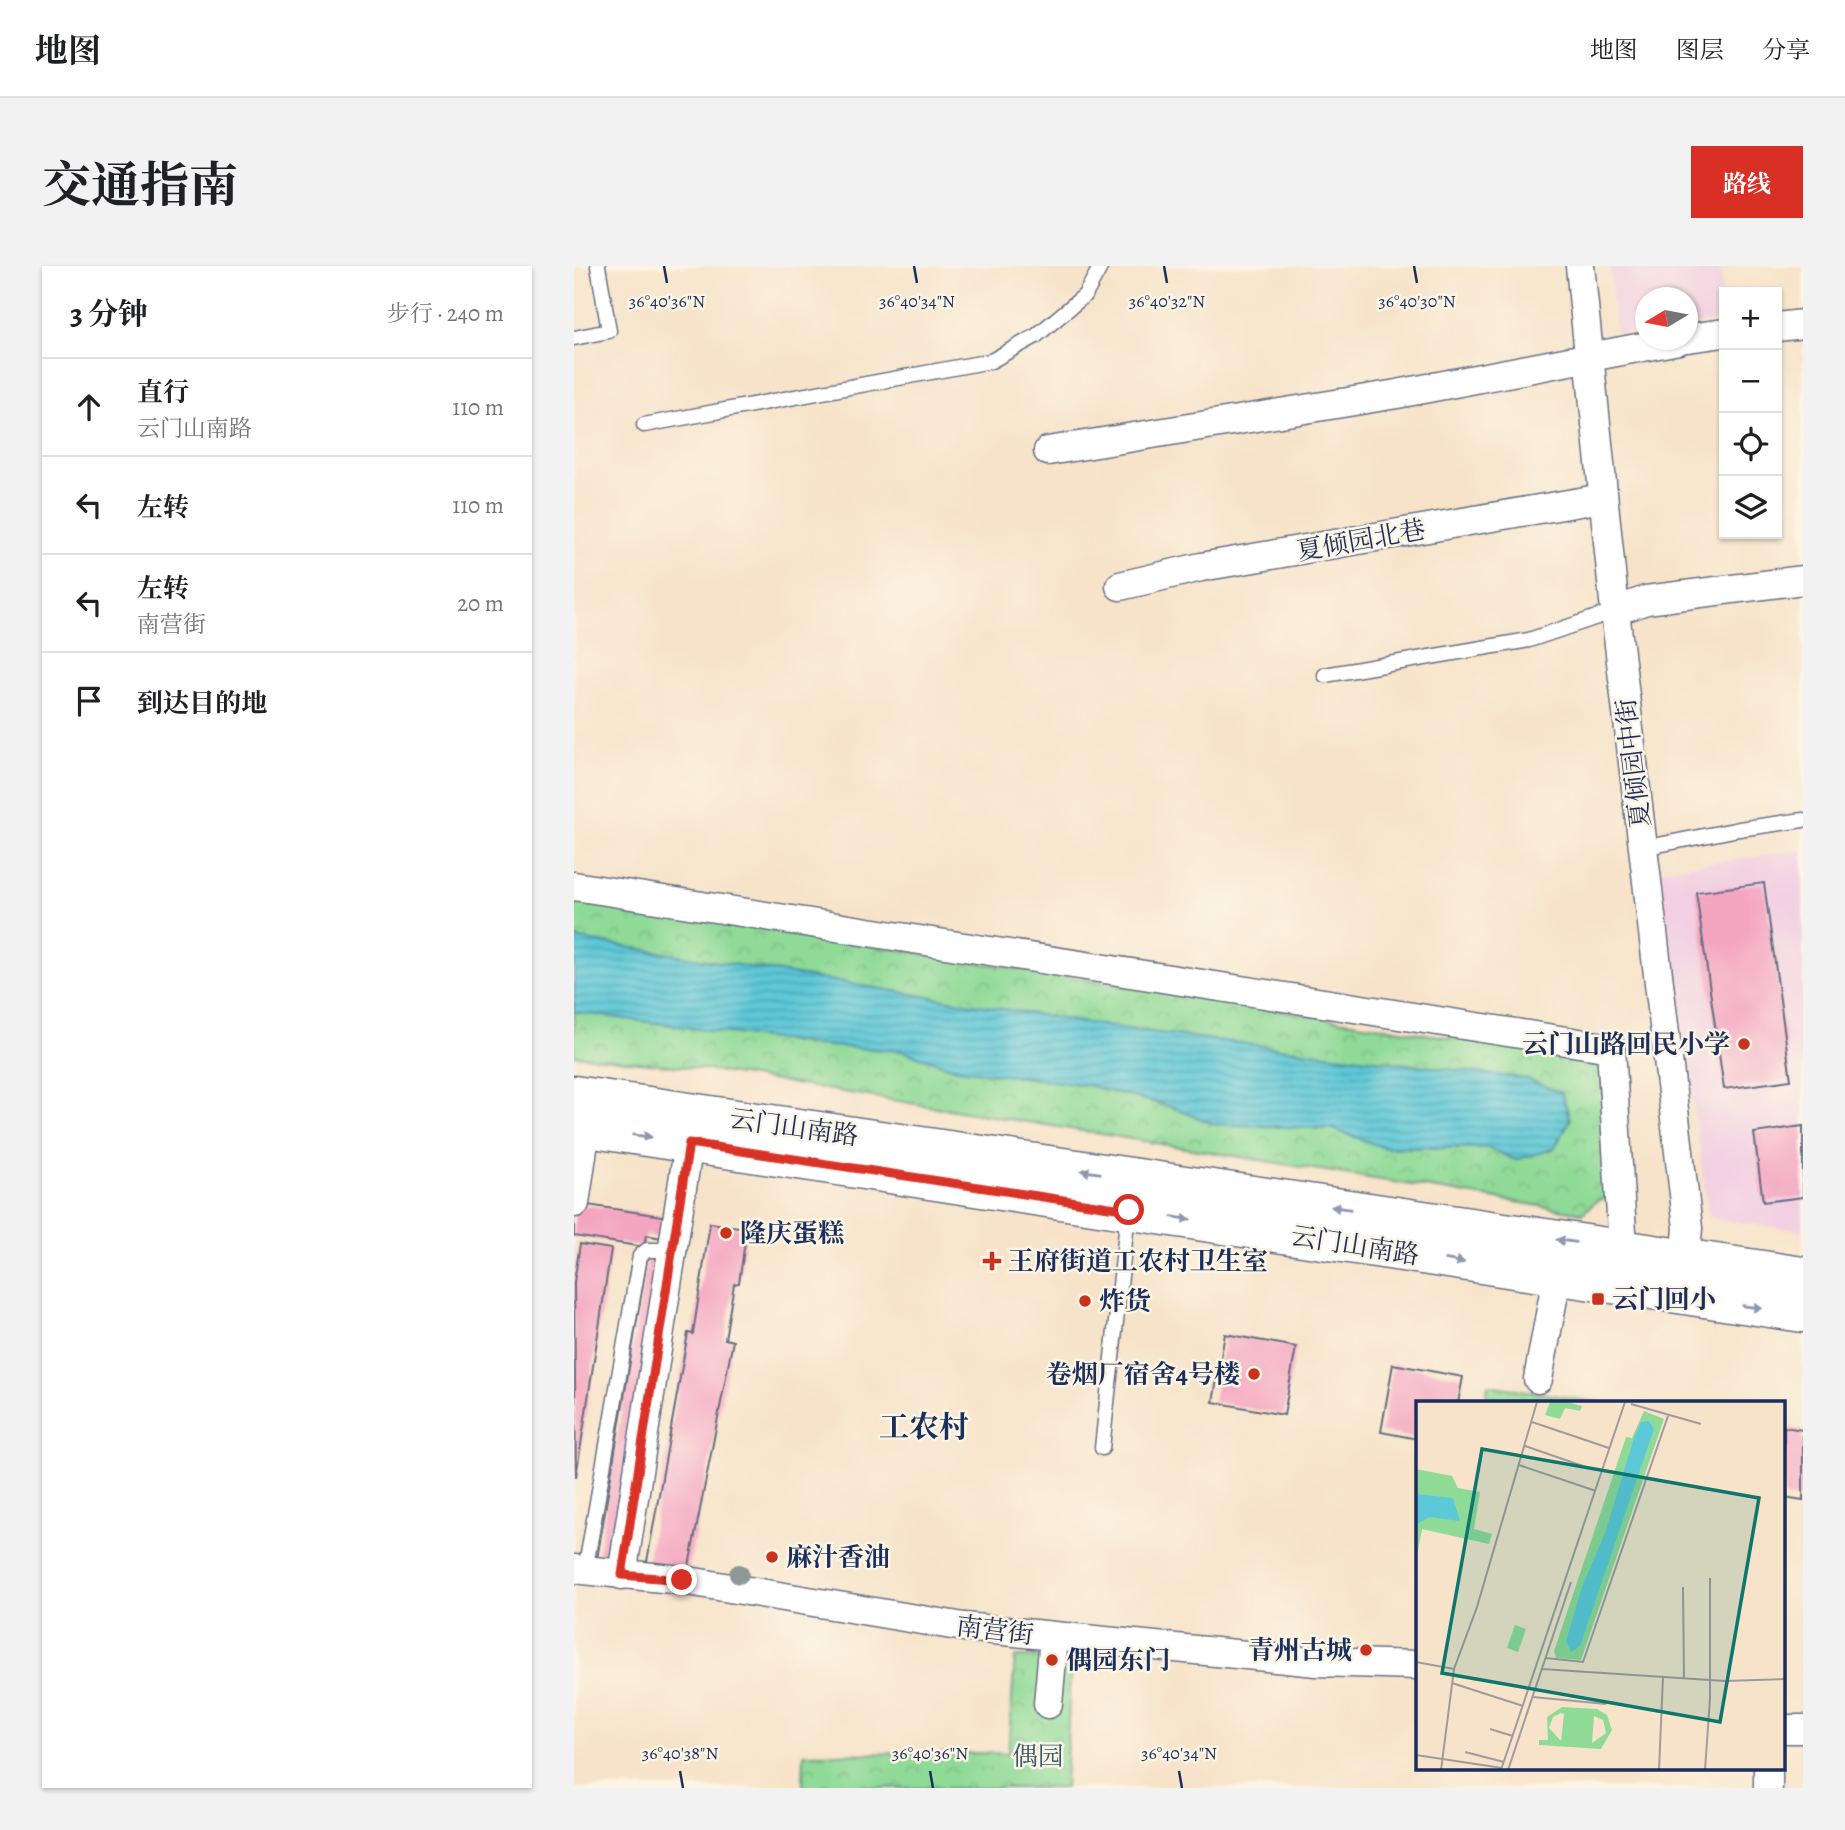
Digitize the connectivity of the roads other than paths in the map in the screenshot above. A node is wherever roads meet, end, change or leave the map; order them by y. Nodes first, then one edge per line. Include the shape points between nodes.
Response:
1 (598, 266) edge
2 (1101, 266) edge
3 (1580, 266) edge
4 (1803, 324) edge
5 (1782, 326) edge
6 (1719, 334) edge
7 (1698, 337) edge
8 (574, 338) edge
9 (1635, 349) edge
10 (1589, 358) junction
11 (645, 425) dead end
12 (1048, 451) dead end
13 (1603, 498) junction
14 (1803, 580) edge
15 (1120, 586) dead end
16 (1615, 611) junction
17 (1325, 674) dead end
18 (1803, 820) edge
19 (1643, 848) junction
20 (574, 886) edge
21 (578, 1116) edge
22 (689, 1143) junction
23 (575, 1203) edge
24 (1129, 1210) junction
25 (675, 1247) junction
26 (1623, 1249) junction
27 (1685, 1260) junction
28 (1557, 1276) junction
29 (1803, 1276) edge
30 (1803, 1314) edge
31 (1538, 1379) dead end
32 (1102, 1448) dead end
33 (579, 1570) edge
34 (622, 1575) junction
35 (1054, 1637) junction
36 (1416, 1665) edge
37 (1048, 1704) dead end
38 (1768, 1770) edge
39 (1768, 1788) edge

1 - 8 lane via 609,331
2 - 11 lane via 1085,295 1036,336 991,361
3 - 10 street, 夏倾园中街
4 - 5 street
6 - 7 street
9 - 10 street
10 - 12 street
10 - 13 street, 夏倾园中街
13 - 15 street, 夏倾园北巷
13 - 16 street, 夏倾园中街
14 - 16 street via 1646,600
16 - 17 lane via 1529,640
16 - 19 street, 夏倾园中街
18 - 19 lane
19 - 27 street, 夏倾园中街 via 1688,1228
20 - 26 street via 1611,1048
21 -> 22 main road, 云门山南路
21 - 23 street
26 -> 21 main road, 云门山南路
22 - 24 main road, 云门山南路
22 - 25 street
24 -> 28 main road, 云门山南路
24 - 32 lane
25 - 33 lane via 647,1250 640,1256
25 - 34 street
26 - 27 main road, 云门山南路
27 - 29 main road, 云门山南路
28 -> 30 main road, 云门山南路
28 - 31 street
33 - 34 street, 南营街
34 - 35 street, 南营街 via 682,1580 867,1612
35 - 36 street, 南营街 via 1316,1662
35 - 37 street
38 - 39 street

